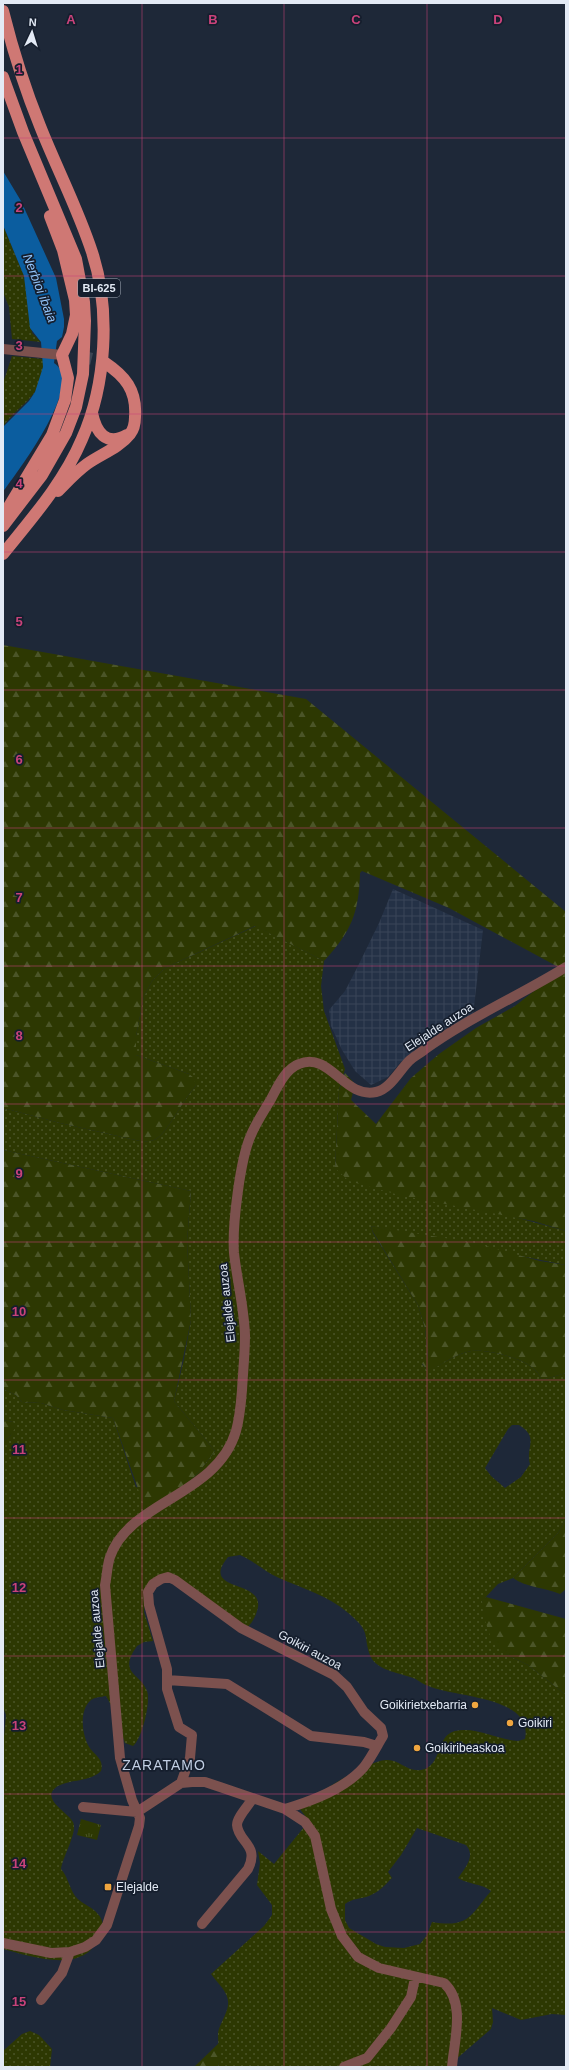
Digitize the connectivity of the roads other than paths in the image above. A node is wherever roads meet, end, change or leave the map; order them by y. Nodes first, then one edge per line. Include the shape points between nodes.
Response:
1 (3, 11) edge
2 (3, 77) edge
3 (11, 100) junction
4 (3, 349) edge
5 (62, 355) junction
6 (80, 356) tunnel mouth
7 (104, 362) tunnel mouth
8 (92, 413) junction
9 (131, 433) junction
10 (3, 517) edge
11 (34, 517) junction
12 (3, 526) edge
13 (3, 554) edge
14 (566, 967) edge
15 (167, 1680) junction
16 (377, 1746) junction
17 (182, 1783) junction
18 (254, 1798) junction
19 (83, 1806) dead end
20 (285, 1809) junction
21 (137, 1812) junction
22 (202, 1924) dead end
23 (3, 1943) edge
24 (70, 1952) junction
25 (415, 1978) junction
26 (42, 2000) dead end
27 (344, 2067) edge
28 (452, 2067) edge

1 - 8 main road, BI-625 via 16,61 85,232 94,262 101,300 102,350 101,376
2 - 3 main road, BI-625
3 - 5 main road via 71,277 76,315 72,334
3 - 12 main road, BI-625 via 76,259 84,302 85,328 83,374 76,407 66,433 42,475
4 - 5 street
5 - 6 main road
5 - 10 main road via 68,378 65,400 59,417 52,435
7 - 9 main road via 126,380 134,396 135,422
8 - 9 main road via 94,424 102,436 120,439
8 - 11 main road, BI-625 via 82,440
9 - 11 main road via 122,443 86,464
11 - 13 main road, BI-625
14 - 21 street, Elejalde auzoa via 496,1005 433,1044 410,1060 383,1090 367,1093 357,1091 324,1065 311,1062 298,1064 291,1068 281,1082 250,1136 235,1219 234,1250 245,1333 240,1414 236,1432 228,1450 207,1475 140,1520 124,1534 110,1557 105,1585 120,1758
15 - 16 street via 227,1684 311,1736 364,1742
15 - 16 street, Goikiri auzoa via 168,1668 148,1604 148,1592 153,1584 168,1578 175,1580 241,1628 334,1675 347,1687 364,1712 381,1728 383,1736
15 - 17 street via 167,1689 179,1727 192,1735 190,1758
16 - 20 street via 364,1767 354,1776 331,1790
17 - 18 street via 205,1782
17 - 21 street
18 - 20 street
18 - 22 street via 238,1820 237,1826 251,1851 252,1860 248,1869
19 - 21 street
20 - 25 street via 305,1822 315,1836 331,1909 342,1936 358,1957 378,1968
21 - 24 street, Elejalde auzoa via 139,1826 107,1925 96,1940
23 - 24 street via 51,1953
24 - 26 street via 62,1973
25 - 27 street via 411,1997 367,2058
25 - 28 street via 444,1983 452,1990 457,2006

